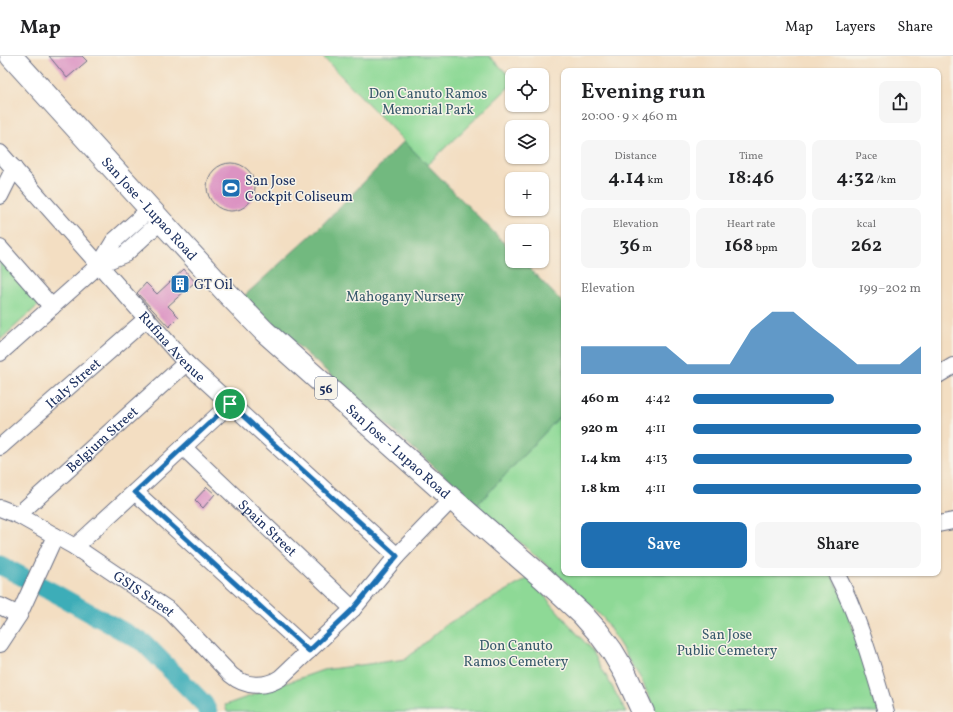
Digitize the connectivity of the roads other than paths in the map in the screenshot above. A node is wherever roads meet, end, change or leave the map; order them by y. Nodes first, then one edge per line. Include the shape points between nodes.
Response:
1 (11, 56) edge
2 (0, 153) edge
3 (7, 175) edge
4 (0, 196) edge
5 (155, 215) junction
6 (0, 248) edge
7 (100, 264) junction
8 (52, 307) junction
9 (146, 319) junction
10 (0, 353) edge
11 (186, 363) junction
12 (953, 366) edge
13 (941, 373) edge
14 (230, 404) junction
15 (0, 447) edge
16 (183, 447) junction
17 (135, 492) junction
18 (452, 499) junction
19 (0, 508) edge
20 (18, 515) junction
21 (953, 521) edge
22 (941, 523) edge
23 (55, 536) junction
24 (75, 547) junction
25 (397, 556) junction
26 (838, 576) edge
27 (0, 606) edge
28 (353, 609) junction
29 (19, 615) junction
30 (0, 644) edge
31 (309, 651) junction
32 (644, 712) edge
33 (886, 712) edge

1 - 5 highway, San Jose - Lupao Road / 56
2 - 3 street, Rufina Avenue
3 - 4 street
3 - 7 street, Rufina Avenue
5 - 7 street via 114,241
5 - 18 highway, San Jose - Lupao Road / 56 via 264,332
6 - 8 street
7 - 8 street
7 - 9 street, Rufina Avenue
8 - 10 street
9 - 11 street, Rufina Avenue
9 - 15 street, Italy Street
11 - 14 street, Rufina Avenue
11 - 20 street, Belgium Street
12 - 13 street
14 - 16 street
14 - 25 street, Rufina Avenue
16 - 17 street
16 - 28 street, Spain Street
17 - 24 street
17 - 31 street
18 - 25 street
18 - 32 highway, San Jose - Lupao Road / 56 via 563,596 598,632 625,673
19 - 20 street, GSIS Street
20 - 23 street, GSIS Street
21 - 22 street
23 - 24 street, GSIS Street
23 - 29 street
24 - 31 street, GSIS Street via 170,611 236,680 248,684 268,684 277,680
25 - 28 street
26 - 33 street via 859,623
27 - 29 street
28 - 31 street
29 - 30 street

